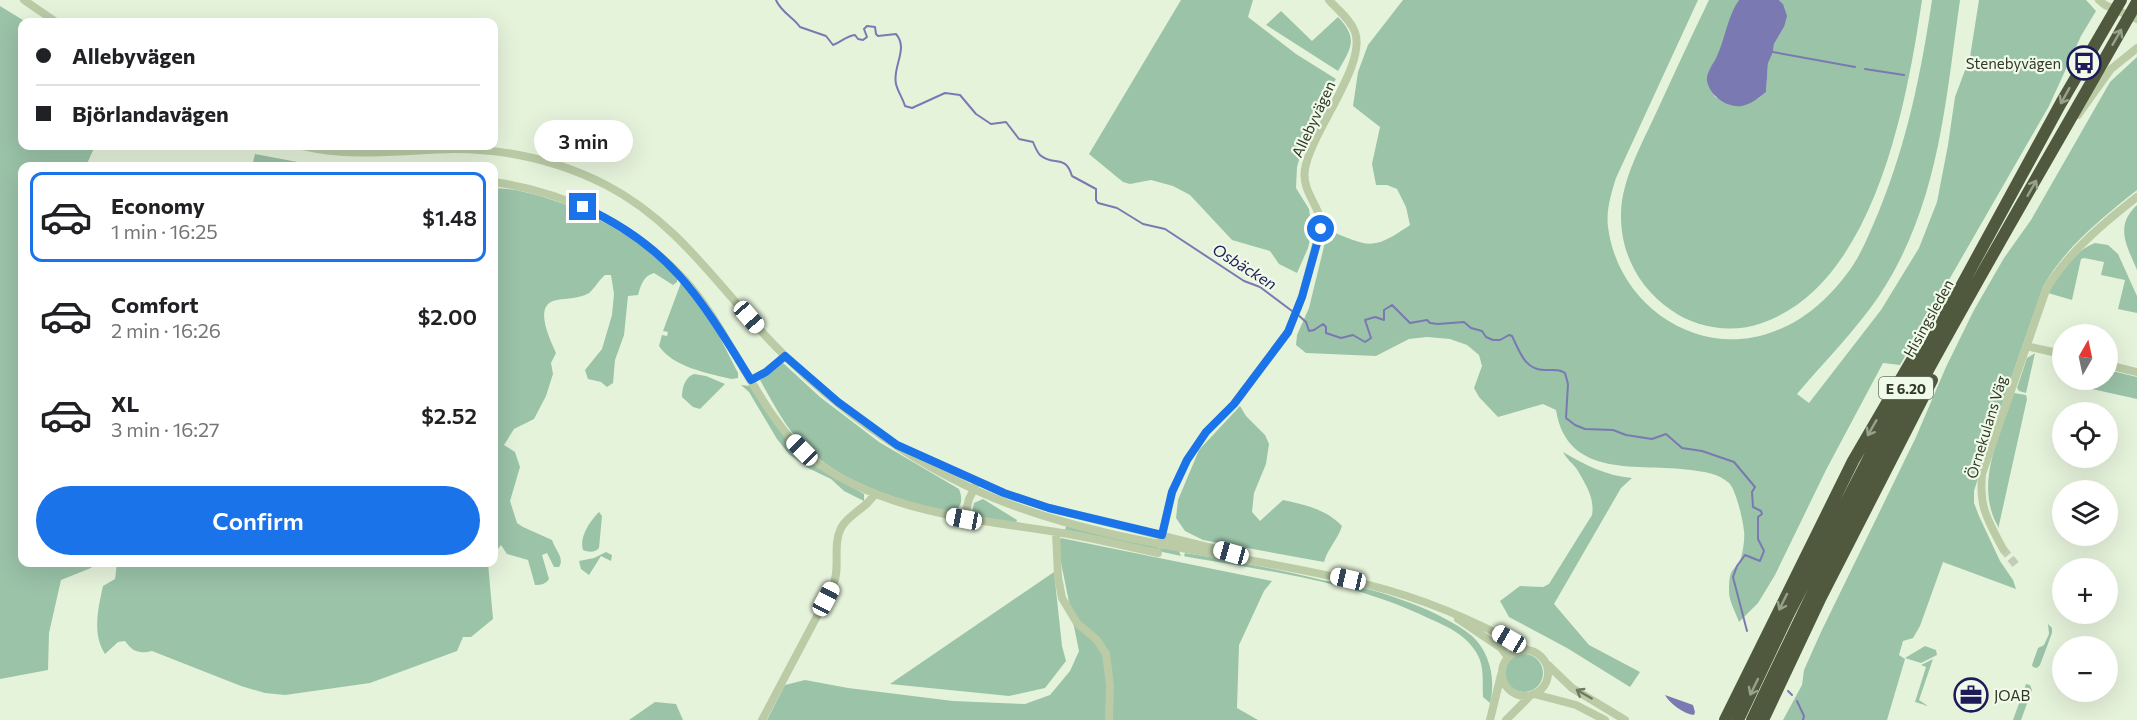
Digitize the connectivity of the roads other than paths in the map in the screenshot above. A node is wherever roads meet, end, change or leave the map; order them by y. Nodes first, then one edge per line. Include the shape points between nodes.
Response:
1 (24, 0) edge
2 (1329, 0) edge
3 (2099, 0) edge
4 (2137, 2) edge
5 (2118, 5) edge
6 (2133, 17) edge
7 (50, 18) edge
8 (2137, 48) edge
9 (2067, 126) junction
10 (338, 150) edge
11 (436, 150) edge
12 (474, 150) edge
13 (498, 183) edge
14 (2137, 197) edge
15 (1985, 257) junction
16 (2026, 346) junction
17 (2052, 352) edge
18 (785, 356) junction
19 (2118, 367) edge
20 (2137, 372) edge
21 (751, 380) junction
22 (976, 485) junction
23 (874, 493) junction
24 (964, 519) junction
25 (1839, 527) junction
26 (1056, 532) junction
27 (1160, 544) junction
28 (2003, 549) tunnel mouth
29 (1450, 613) junction
30 (1528, 650) junction
31 (1508, 657) junction
32 (1547, 664) junction
33 (1502, 675) junction
34 (1532, 695) junction
35 (1728, 719) edge
36 (762, 720) edge
37 (1109, 720) edge
38 (1490, 720) edge
39 (1506, 720) edge
40 (1605, 720) edge
41 (1625, 720) edge
42 (1752, 720) edge
43 (1763, 720) edge

1 - 7 street
2 - 27 street, Allebyvägen via 1354,30 1356,53 1306,165 1305,186 1320,215 1321,226 1298,309 1275,351 1187,460 1172,492
3 - 5 street
4 - 6 highway, Hisingsleden / E 6.20
5 - 6 street
5 -> 15 highway, Hisingsleden / E 6.20 via 2061,103
9 -> 6 highway, Hisingsleden / E 6.20
8 - 9 street via 2110,69
15 -> 9 highway, Hisingsleden / E 6.20
10 - 11 street via 372,154
12 - 18 street via 536,159 583,174 627,197 675,233
13 - 21 street via 569,201 635,235 694,292
14 - 16 street, Örnekulans Väg via 2070,257 2053,278
15 - 25 highway, Hisingsleden / E 6.20 via 1901,420
15 -> 35 highway via 1953,288 1853,461
15 - 43 highway via 1947,351
16 - 17 street
16 - 28 street, Örnekulans Väg via 1982,482 1983,509
18 - 21 street
18 - 22 street via 838,402 897,445 946,476
19 - 20 street
21 - 23 street via 802,450
22 - 24 street
22 - 27 street
23 - 24 street
23 - 36 street via 841,529 833,586
24 - 26 street
25 -> 35 highway, Hisingsleden / E 6.20
25 - 42 highway, Hisingsleden / E 6.20
26 - 27 street via 1110,543
26 - 37 street via 1062,598 1077,623 1106,654
27 - 29 street via 1374,586
29 - 30 street via 1473,620
29 - 31 street
30 - 31 street via 1515,651
30 - 32 street via 1540,655
31 - 33 street
32 - 34 street via 1548,679
41 -> 32 street via 1572,688
33 - 34 street via 1513,693
33 - 38 street
34 - 39 street
34 - 40 street via 1576,705

